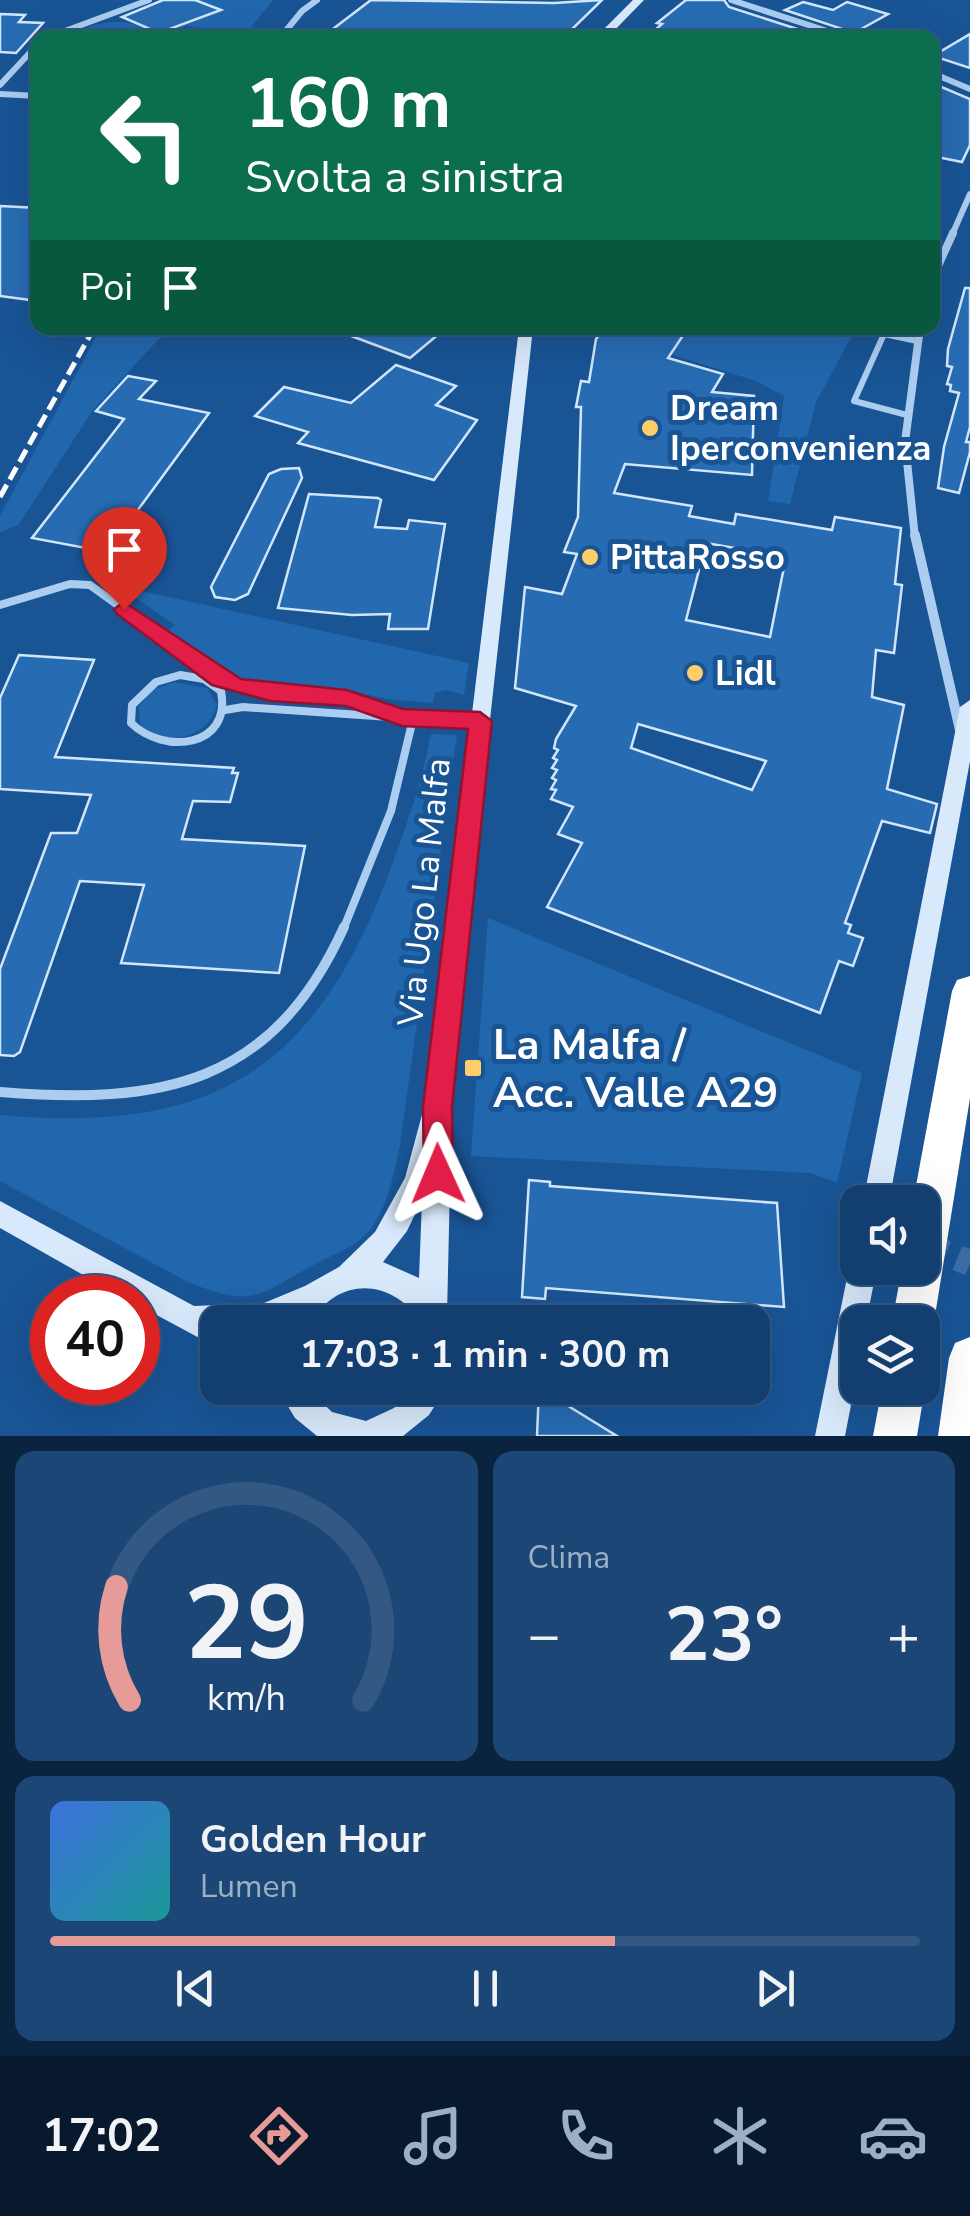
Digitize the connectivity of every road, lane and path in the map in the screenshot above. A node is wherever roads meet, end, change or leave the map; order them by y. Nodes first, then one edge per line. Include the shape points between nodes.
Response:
1 (150, 0) edge
2 (317, 0) edge
3 (639, 0) edge
4 (731, 0) edge
5 (68, 30) edge
6 (287, 30) edge
7 (608, 30) edge
8 (825, 30) edge
9 (30, 53) edge
10 (940, 76) edge
11 (0, 86) edge
12 (970, 88) edge
13 (0, 94) edge
14 (30, 96) edge
15 (970, 194) edge
16 (940, 248) edge
17 (525, 335) edge
18 (884, 335) edge
19 (889, 335) edge
20 (919, 335) edge
21 (918, 341) junction
22 (907, 414) junction
23 (0, 604) edge
24 (185, 654) junction
25 (180, 671) junction
26 (208, 671) junction
27 (168, 677) junction
28 (970, 707) edge
29 (225, 710) junction
30 (407, 718) junction
31 (480, 721) junction
32 (962, 742) junction
33 (970, 991) edge
34 (0, 1092) edge
35 (437, 1107) junction
36 (879, 1185) edge
37 (936, 1185) edge
38 (0, 1214) edge
39 (349, 1274) junction
40 (860, 1285) edge
41 (312, 1296) junction
42 (291, 1305) edge
43 (306, 1305) edge
44 (424, 1305) edge
45 (433, 1305) edge
46 (200, 1323) edge
47 (970, 1358) edge
48 (304, 1405) edge
49 (900, 1405) edge
50 (420, 1411) edge
51 (322, 1429) edge
52 (367, 1436) edge
53 (830, 1436) edge
54 (895, 1436) edge
55 (960, 1436) edge

1 - 5 street
2 - 6 street
3 - 7 street
4 - 8 street
9 - 11 street
10 - 12 street
13 - 14 street
15 - 16 street
17 - 31 street, Via Ugo La Malfa
18 - 22 lane via 854,401
19 - 21 lane
20 - 21 street
21 - 22 street
22 - 32 street via 911,503
23 - 24 lane via 90,584
24 - 25 lane
24 - 26 lane
25 - 26 lane
25 - 27 lane
26 - 30 lane via 251,691 347,698
27 - 29 lane via 214,684
27 - 29 lane via 145,688 132,705 132,724 147,739 174,744 202,737
28 - 32 street
29 - 30 lane
30 - 31 lane
30 - 34 lane via 400,783 359,892 312,987 272,1036 219,1070 154,1092
31 - 35 street, Via Ugo La Malfa
32 - 36 street
33 - 37 highway
35 - 39 street, Via Ugo La Malfa via 400,1224
35 - 45 street, Via Ugo La Malfa
38 - 46 street
39 - 41 street, Via Ugo La Malfa
39 - 44 street via 392,1278
40 - 53 street
41 - 42 street, Via Ugo La Malfa
41 - 43 street
47 - 55 highway
48 - 51 street
49 - 54 highway
50 - 52 street
51 - 52 street

